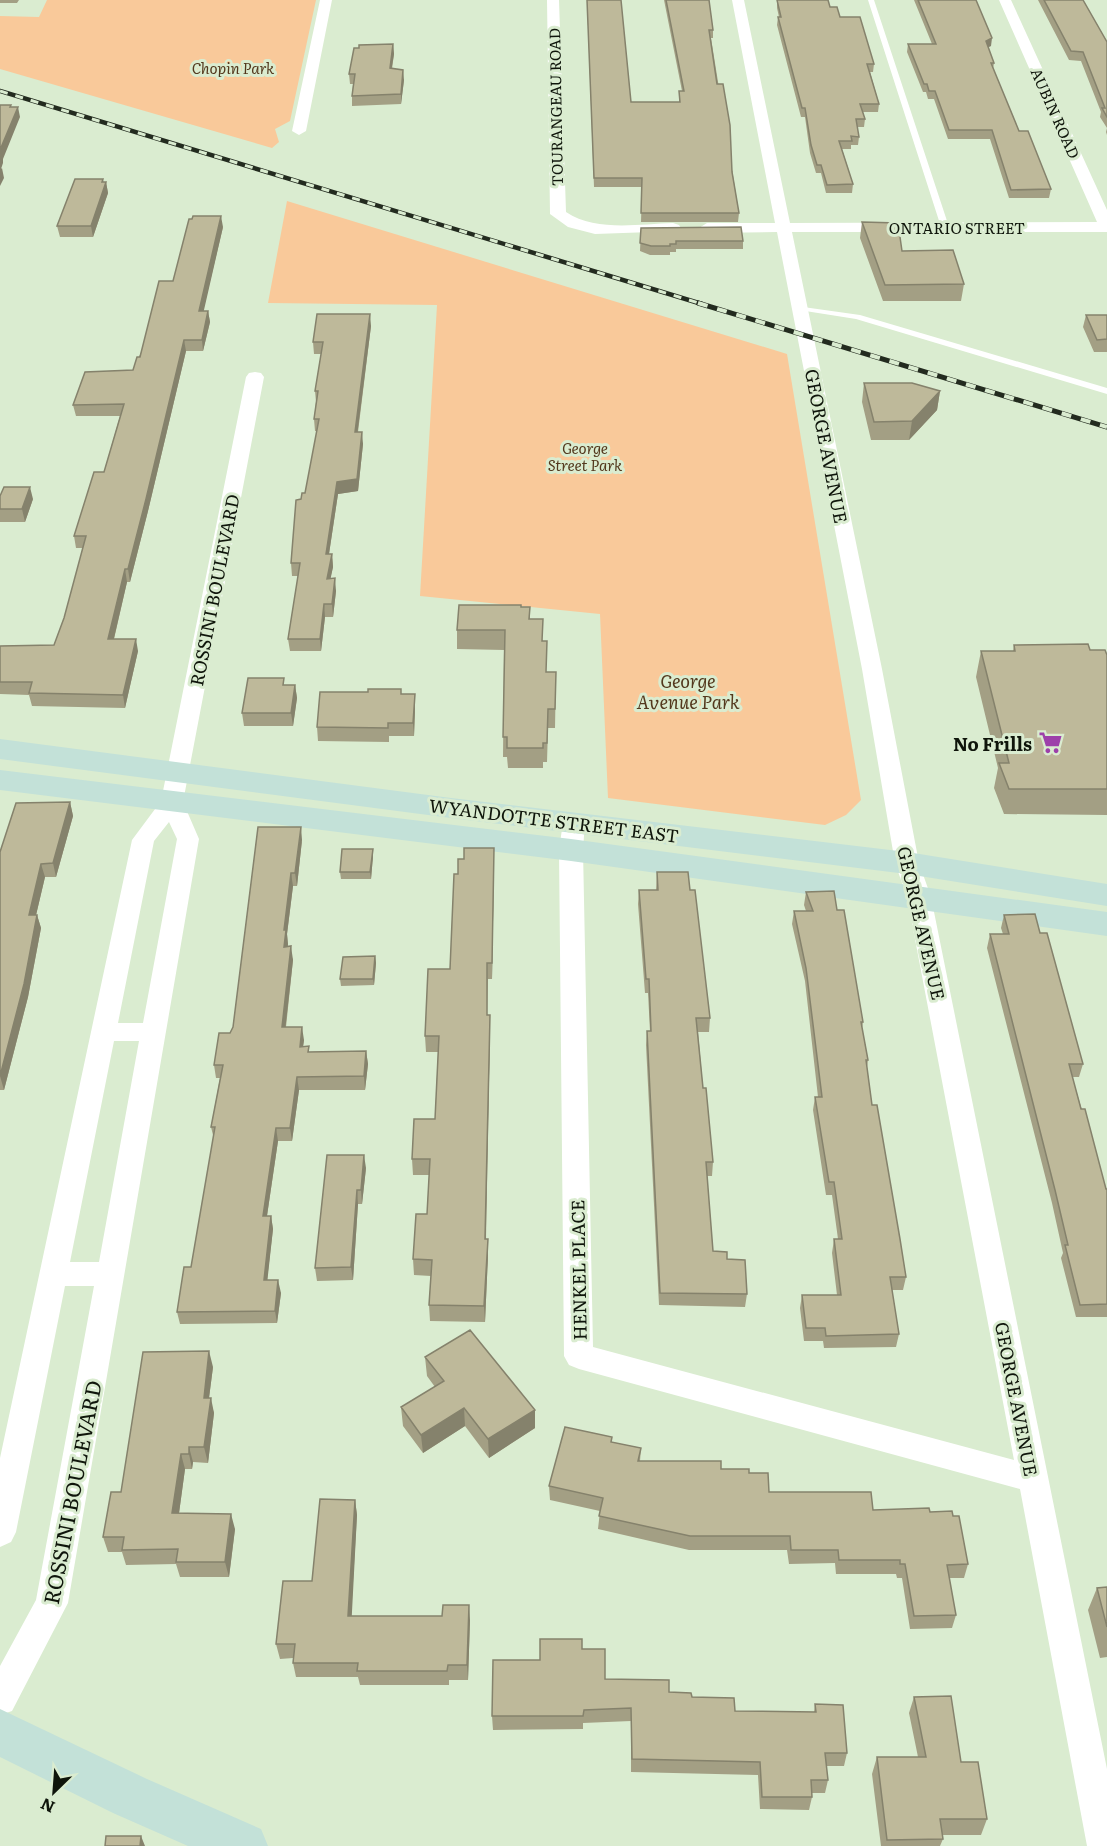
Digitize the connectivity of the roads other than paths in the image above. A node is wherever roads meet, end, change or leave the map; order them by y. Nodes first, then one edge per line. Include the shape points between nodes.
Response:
1 (326, 0) edge
2 (553, 0) edge
3 (738, 0) edge
4 (871, 0) edge
5 (1005, 0) edge
6 (299, 131) dead end
7 (558, 214) joint
8 (783, 227) junction
9 (945, 227) junction
10 (1107, 227) edge
11 (799, 308) junction
12 (255, 377) dead end
13 (1107, 391) edge
14 (0, 749) edge
15 (179, 771) junction
16 (0, 780) edge
17 (172, 802) junction
18 (573, 836) junction
19 (907, 863) junction
20 (1107, 895) edge
21 (920, 897) junction
22 (1107, 924) edge
23 (103, 1032) junction
24 (153, 1032) junction
25 (54, 1274) junction
26 (111, 1274) junction
27 (1033, 1479) junction
28 (0, 1532) edge
29 (0, 1699) edge
30 (0, 1732) edge
31 (244, 1846) edge
32 (1105, 1846) edge

1 - 6 street
2 - 7 street, TOURANGEAU ROAD
3 - 8 street, GEORGE AVENUE
4 - 9 lane
5 - 10 street, AUBIN ROAD
7 - 8 street, ONTARIO STREET via 573,224 595,229
8 - 9 street, ONTARIO STREET
8 - 11 street, GEORGE AVENUE
9 - 10 street, ONTARIO STREET
11 - 13 lane via 857,317
11 - 19 street, GEORGE AVENUE
12 - 15 street, ROSSINI BOULEVARD
14 - 15 main road, WYANDOTTE STREET EAST
15 - 17 street, ROSSINI BOULEVARD
15 - 18 main road, WYANDOTTE STREET EAST via 451,808
16 - 17 main road, WYANDOTTE STREET EAST
17 - 18 main road, WYANDOTTE STREET EAST
17 - 23 street, ROSSINI BOULEVARD via 143,840
17 - 24 street, ROSSINI BOULEVARD via 188,839
18 - 19 main road, WYANDOTTE STREET EAST
18 - 21 main road, WYANDOTTE STREET EAST
18 - 27 street, HENKEL PLACE via 579,1356
19 - 20 main road, WYANDOTTE STREET EAST
19 - 21 street, GEORGE AVENUE
21 - 22 main road, WYANDOTTE STREET EAST
21 - 27 street, GEORGE AVENUE
23 - 24 street
23 - 25 street, ROSSINI BOULEVARD
24 - 26 street, ROSSINI BOULEVARD
25 - 26 street
25 - 28 street, ROSSINI BOULEVARD
26 - 29 street, ROSSINI BOULEVARD via 52,1603
27 - 32 street, GEORGE AVENUE
30 - 31 main road

